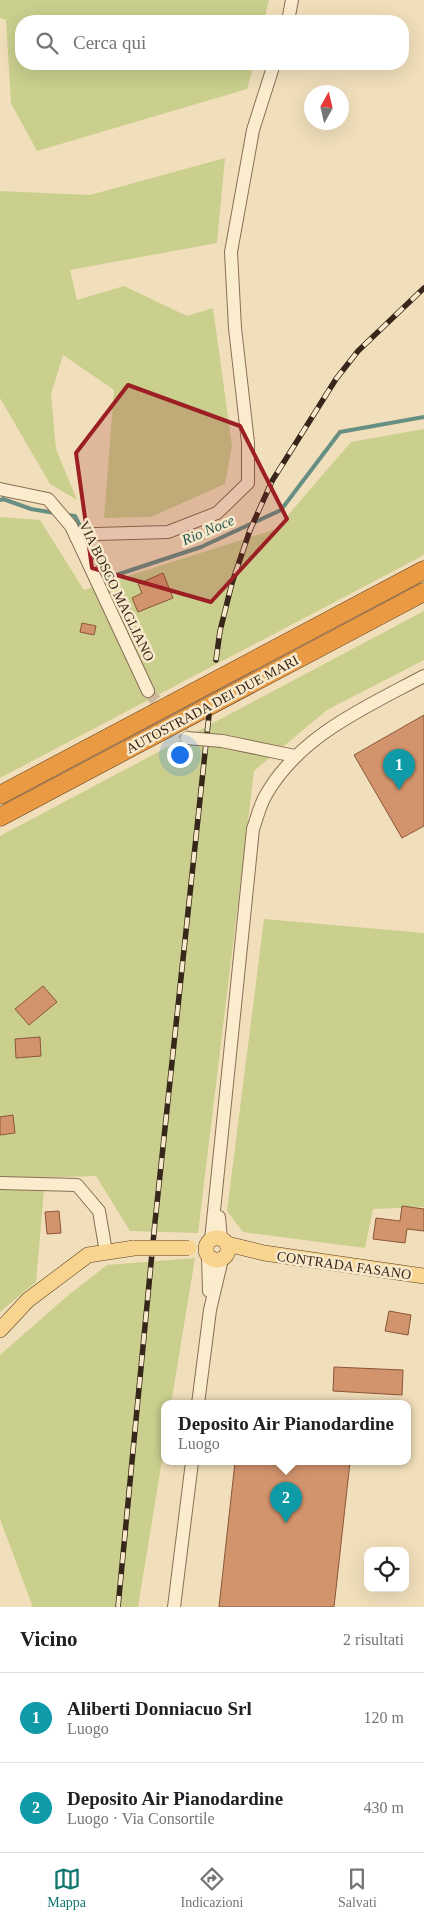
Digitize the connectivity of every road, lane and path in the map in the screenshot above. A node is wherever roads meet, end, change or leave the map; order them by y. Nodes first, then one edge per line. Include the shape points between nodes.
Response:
1 (292, 0) edge
2 (289, 15) edge
3 (272, 70) edge
4 (0, 489) edge
5 (76, 537) junction
6 (424, 570) edge
7 (424, 592) edge
8 (424, 676) edge
9 (148, 691) tunnel mouth
10 (187, 738) dead end
11 (295, 756) junction
12 (0, 795) edge
13 (0, 817) edge
14 (0, 1183) edge
15 (216, 1248) junction
16 (106, 1252) junction
17 (424, 1276) edge
18 (0, 1330) edge
19 (199, 1400) edge
20 (192, 1465) edge
21 (174, 1607) edge

1 - 2 street
3 - 5 street via 253,130 231,252 235,328 248,443 248,484 217,513 168,532
4 - 5 street, VIA BOSCO MAGLIANO via 48,499
5 - 9 street, VIA BOSCO MAGLIANO
6 - 12 highway, AUTOSTRADA DEI DUE MARI
7 - 13 highway, AUTOSTRADA DEI DUE MARI
8 - 11 street via 341,720
10 - 11 street, bridge via 222,741
11 - 15 street via 266,794 253,829 216,1194
14 - 16 street via 76,1185 99,1211
15 - 16 main road, CONTRADA FASANO, bridge via 134,1248
15 - 17 main road, CONTRADA FASANO
15 - 19 street
16 - 18 main road via 88,1256 28,1300
20 - 21 street

